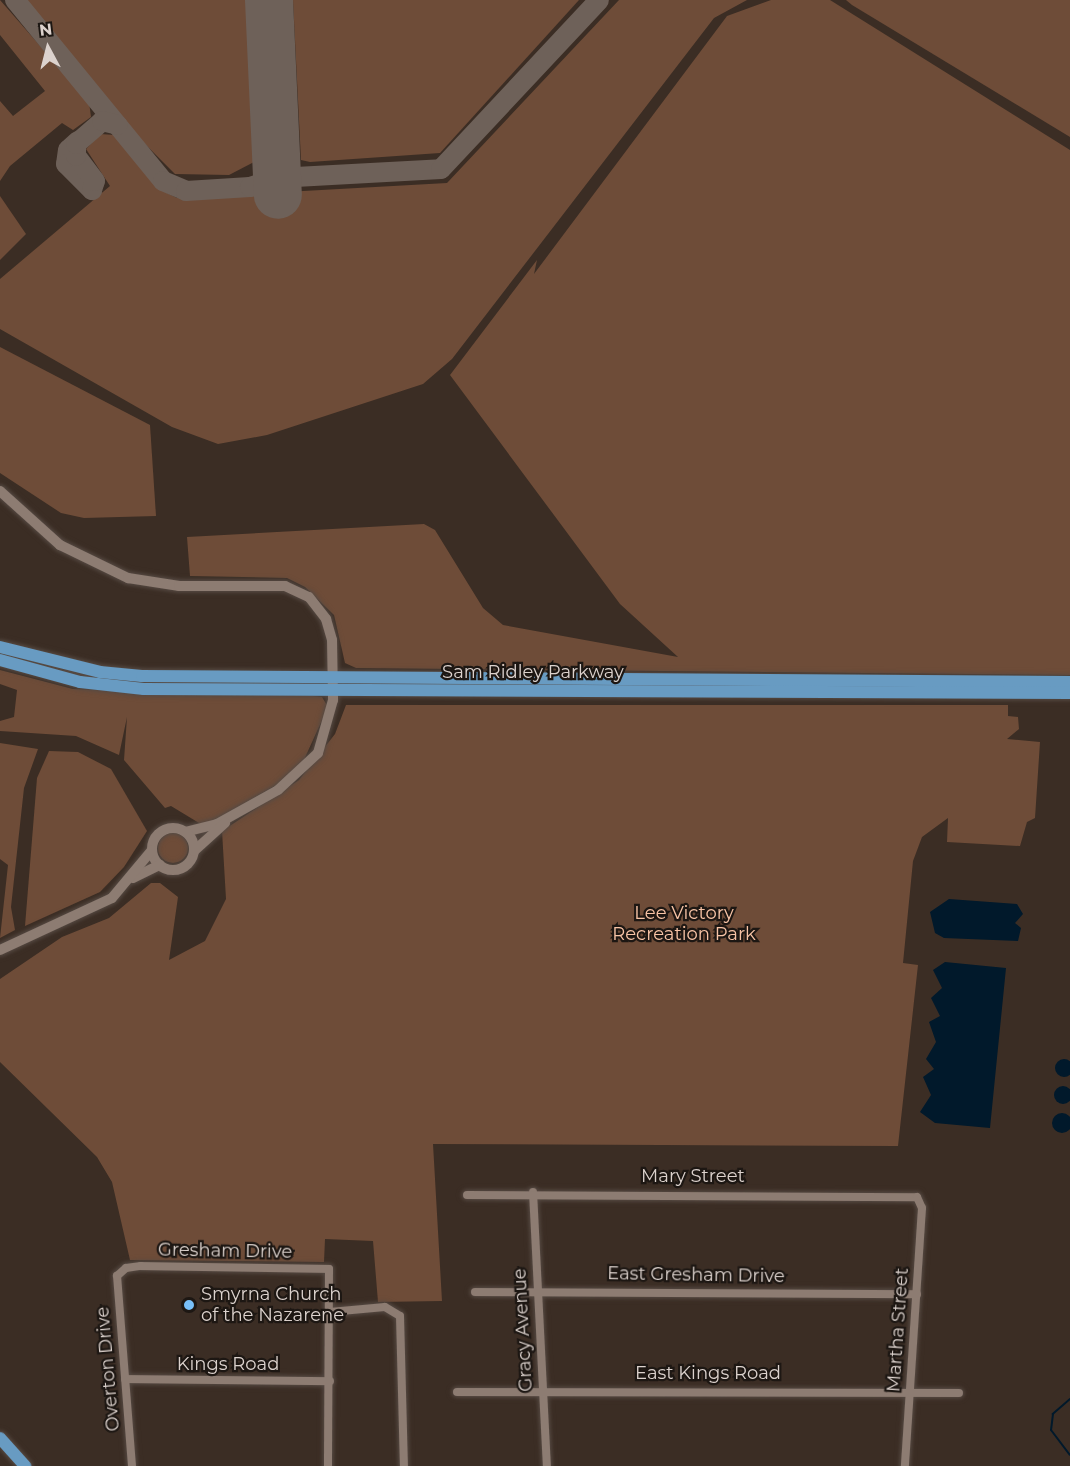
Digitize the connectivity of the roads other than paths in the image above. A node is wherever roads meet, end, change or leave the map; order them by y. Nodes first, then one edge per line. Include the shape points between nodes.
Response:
1 (0, 491) edge
2 (0, 647) edge
3 (0, 660) edge
4 (1070, 682) edge
5 (333, 683) junction
6 (1070, 693) edge
7 (232, 817) junction
8 (186, 832) junction
9 (152, 850) junction
10 (194, 851) junction
11 (160, 865) junction
12 (133, 878) junction
13 (0, 950) edge
14 (533, 1192) junction
15 (467, 1195) dead end
16 (917, 1197) joint
17 (122, 1270) joint
18 (537, 1289) junction
19 (475, 1292) dead end
20 (917, 1294) junction
21 (330, 1312) junction
22 (125, 1379) junction
23 (330, 1381) junction
24 (543, 1389) junction
25 (910, 1390) junction
26 (457, 1392) dead end
27 (959, 1392) dead end
28 (0, 1438) edge
29 (25, 1466) edge
30 (132, 1466) edge
31 (328, 1466) edge
32 (404, 1466) edge
33 (547, 1466) edge
34 (905, 1466) edge

1 - 5 street via 60,545 128,578 179,586 271,584 297,590 326,619
2 - 5 main road, Sam Ridley Parkway via 100,672
3 - 5 main road, Sam Ridley Parkway via 80,682 144,689
4 - 5 main road, Sam Ridley Parkway
5 - 6 main road, Sam Ridley Parkway
5 - 7 street via 325,740 308,766
7 - 8 street
7 - 10 street
8 - 9 street via 163,830
8 - 10 street
9 - 11 street
9 - 12 street
10 - 11 street via 183,867
11 - 12 street
12 - 13 street via 106,901
14 - 15 street, Mary Street
14 - 16 street, Mary Street
14 - 18 street, Gracy Avenue
16 - 20 street, Martha Street via 922,1208
17 - 21 street, Gresham Drive via 329,1269
17 - 22 street, Overton Drive via 117,1276
18 - 19 street, East Gresham Drive
18 - 20 street, East Gresham Drive
18 - 24 street, Gracy Avenue
20 - 25 street, Martha Street
21 - 23 street
21 - 32 street via 386,1307 400,1316
22 - 23 street, Kings Road
22 - 30 street, Overton Drive
23 - 31 street
24 - 25 street, East Kings Road
24 - 26 street, East Kings Road
24 - 33 street, Gracy Avenue
25 - 27 street, East Kings Road
25 - 34 street, Martha Street
28 - 29 main road

